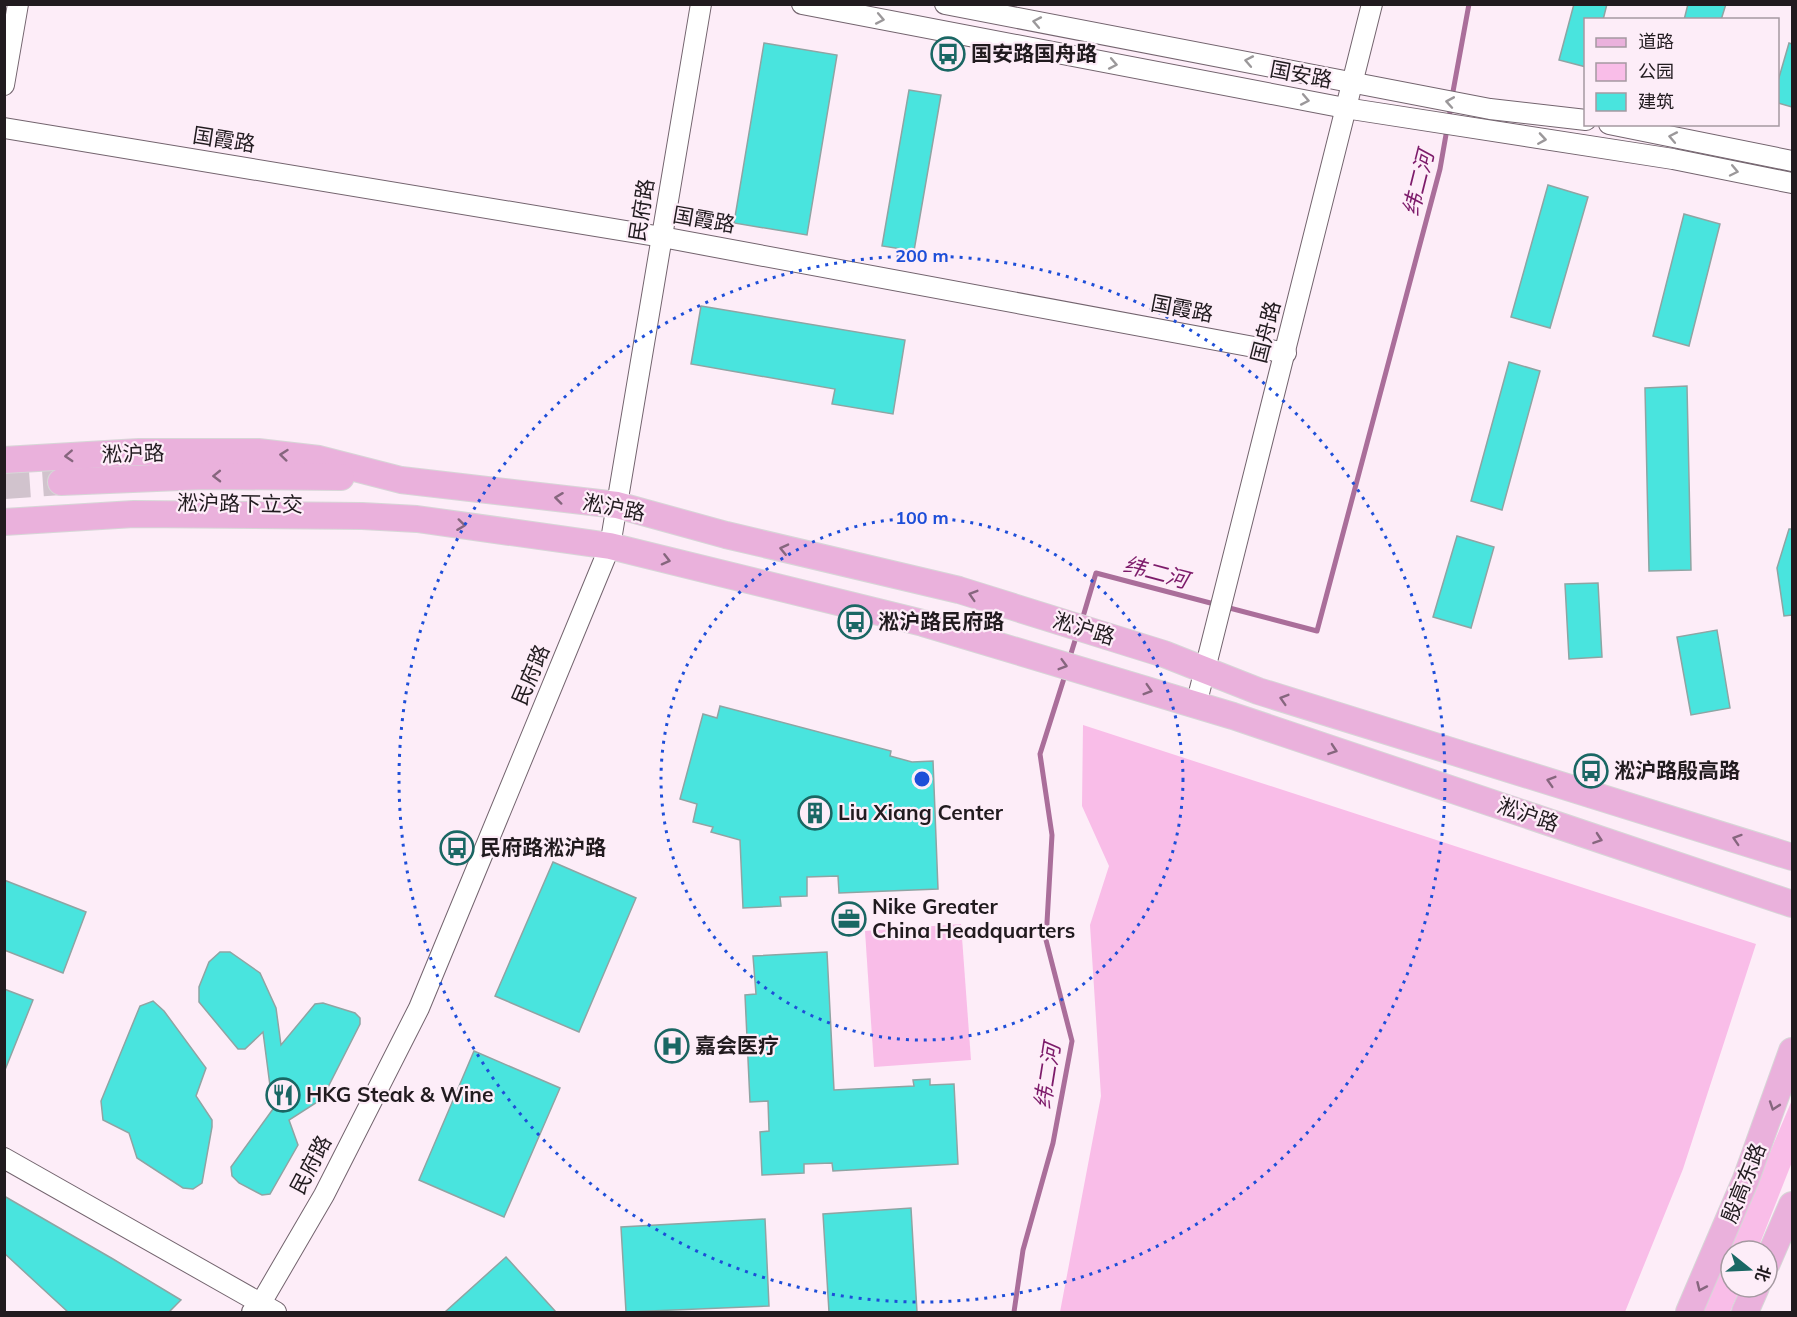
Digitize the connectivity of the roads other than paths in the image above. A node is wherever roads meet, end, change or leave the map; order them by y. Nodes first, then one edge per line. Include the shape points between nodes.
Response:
1 (18, 4) edge
2 (701, 4) edge
3 (802, 4) edge
4 (945, 4) edge
5 (1372, 4) edge
6 (1352, 80) junction
7 (4, 85) edge
8 (1345, 108) junction
9 (1584, 120) edge
10 (1619, 126) edge
11 (4, 128) edge
12 (1792, 161) edge
13 (1792, 183) edge
14 (662, 237) junction
15 (1286, 353) junction
16 (4, 460) edge
17 (401, 480) junction
18 (61, 482) tunnel mouth
19 (617, 505) junction
20 (63, 508) tunnel mouth
21 (417, 519) junction
22 (4, 522) edge
23 (609, 546) junction
24 (1206, 670) junction
25 (1196, 705) junction
26 (1792, 857) edge
27 (1792, 904) edge
28 (1792, 1051) edge
29 (4, 1158) edge
30 (1792, 1205) edge
31 (1777, 1239) edge
32 (263, 1309) edge
33 (1689, 1312) edge

1 - 7 street
2 - 14 street, 民府路
3 -> 8 street, 国安路
6 -> 4 street, 国安路
5 - 6 street, 国舟路
6 - 8 street, 国舟路
9 -> 6 street, 国安路 via 1491,109
8 -> 13 street, 国安路 via 1673,159
8 - 15 street, 国舟路
12 -> 10 street
11 - 14 street, 国霞路
14 - 15 street, 国霞路
14 - 19 street, 民府路
15 - 24 street, 国舟路
17 -> 16 main road, 淞沪路 via 319,459 258,452 139,452
17 -> 18 main road, 淞沪路下立交 via 270,475
19 -> 17 main road, 淞沪路
19 - 23 street, 民府路
24 -> 19 main road, 淞沪路 via 958,590
20 - 21 main road, 淞沪路下立交 via 241,502 333,506
21 - 22 main road, 淞沪路 via 134,514
21 -> 23 main road, 淞沪路
23 -> 25 main road, 淞沪路 via 922,623
23 - 32 street, 民府路 via 419,1008
24 - 25 street
26 -> 24 main road, 淞沪路 via 1258,691
25 -> 27 main road, 淞沪路
28 -> 33 main road, 殷高东路 via 1754,1158
29 - 32 street
30 - 31 main road

